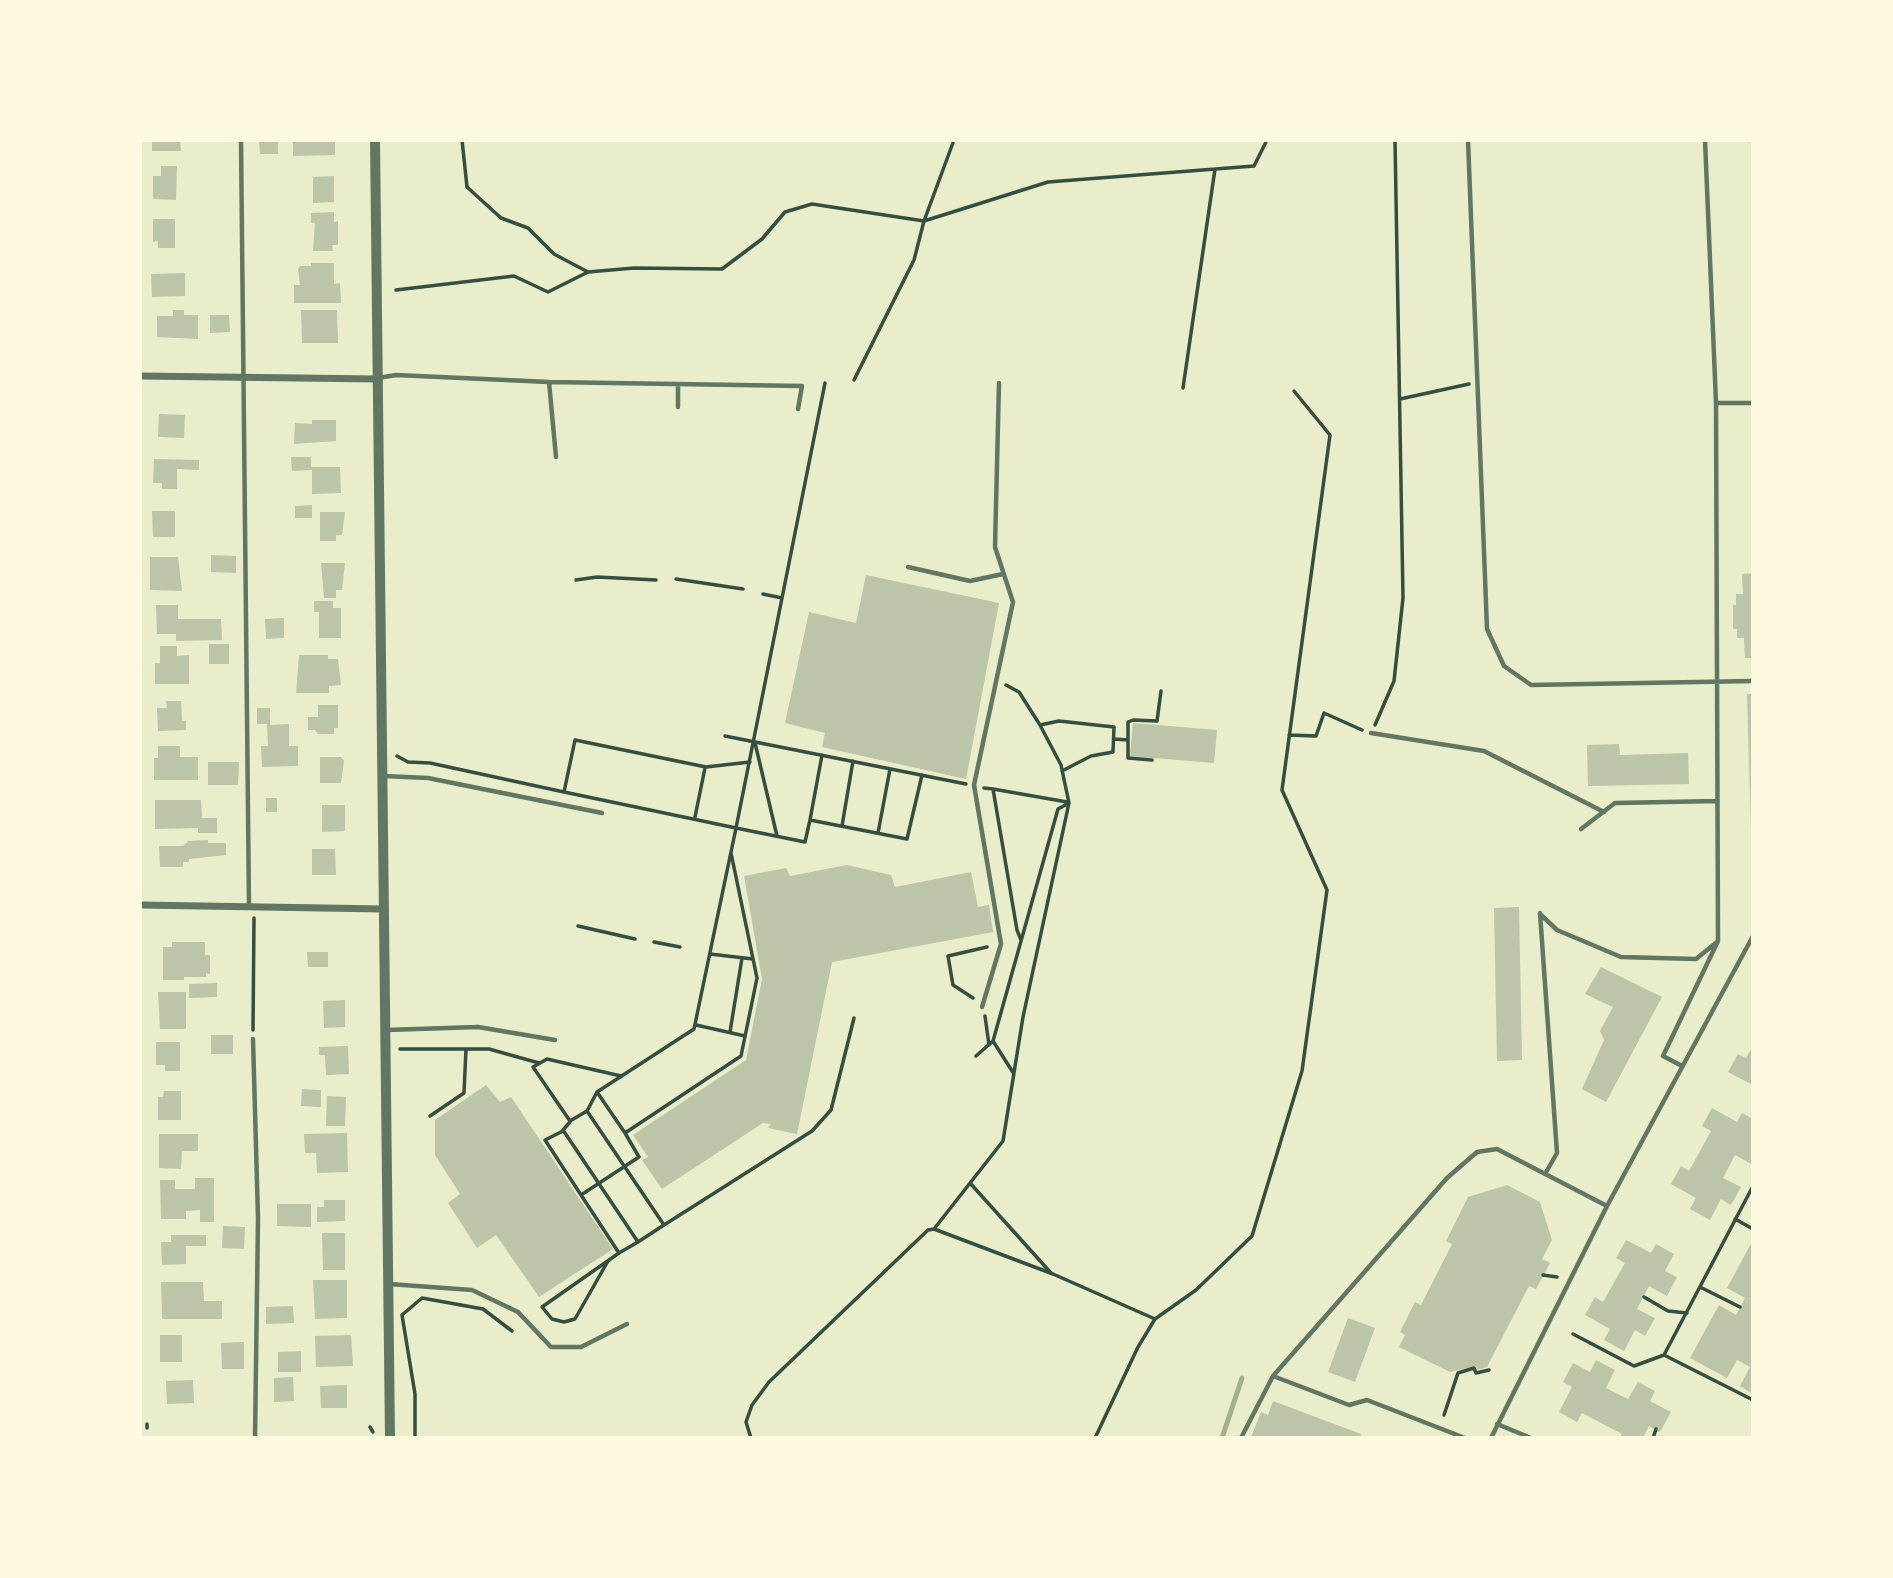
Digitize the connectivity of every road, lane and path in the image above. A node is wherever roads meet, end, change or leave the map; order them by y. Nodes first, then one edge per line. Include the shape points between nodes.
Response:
1 (241, 140) edge
2 (375, 140) edge
3 (462, 140) edge
4 (954, 140) edge
5 (1267, 140) edge
6 (1395, 140) edge
7 (1468, 140) edge
8 (1705, 140) edge
9 (1215, 169) junction
10 (924, 222) junction
11 (588, 272) junction
12 (396, 290) dead end
13 (140, 376) edge
14 (244, 377) junction
15 (377, 379) junction
16 (854, 380) dead end
17 (549, 382) junction
18 (1478, 382) junction
19 (825, 383) dead end
20 (999, 383) dead end
21 (678, 386) junction
22 (1183, 388) dead end
23 (1294, 391) dead end
24 (1399, 399) junction
25 (1716, 403) junction
26 (1753, 403) edge
27 (678, 407) dead end
28 (798, 409) dead end
29 (556, 457) dead end
30 (908, 567) dead end
31 (1003, 574) junction
32 (676, 579) dead end
33 (576, 580) dead end
34 (656, 580) dead end
35 (743, 589) dead end
36 (763, 594) dead end
37 (782, 598) junction
38 (997, 680) junction
39 (1716, 680) junction
40 (1753, 681) edge
41 (1161, 691) dead end
42 (1040, 725) junction
43 (1371, 733) junction
44 (1289, 735) junction
45 (725, 736) dead end
46 (1114, 739) junction
47 (1128, 740) junction
48 (754, 741) junction
49 (822, 755) junction
50 (397, 756) dead end
51 (1152, 760) dead end
52 (853, 761) junction
53 (750, 762) junction
54 (706, 767) junction
55 (890, 769) junction
56 (1062, 771) junction
57 (922, 775) junction
58 (383, 776) junction
59 (974, 786) junction
60 (993, 789) junction
61 (564, 792) junction
62 (1717, 801) junction
63 (1069, 803) junction
64 (1604, 812) junction
65 (602, 813) dead end
66 (695, 817) junction
67 (810, 820) junction
68 (842, 826) junction
69 (736, 828) junction
70 (1581, 829) dead end
71 (877, 833) junction
72 (777, 836) junction
73 (731, 850) junction
74 (140, 905) edge
75 (252, 906) junction
76 (384, 909) junction
77 (578, 926) dead end
78 (1753, 936) edge
79 (635, 939) dead end
80 (1021, 940) junction
81 (1718, 941) junction
82 (654, 942) dead end
83 (680, 947) dead end
84 (986, 947) dead end
85 (709, 954) junction
86 (742, 958) junction
87 (753, 959) junction
88 (982, 1007) junction
89 (854, 1018) dead end
90 (695, 1024) junction
91 (385, 1030) junction
92 (730, 1032) junction
93 (745, 1036) junction
94 (253, 1039) joint
95 (555, 1040) dead end
96 (991, 1043) junction
97 (400, 1049) dead end
98 (466, 1049) junction
99 (976, 1056) dead end
100 (540, 1063) junction
101 (1682, 1066) junction
102 (1014, 1074) junction
103 (621, 1076) junction
104 (597, 1092) junction
105 (587, 1111) junction
106 (430, 1116) dead end
107 (570, 1121) junction
108 (563, 1130) junction
109 (625, 1133) junction
110 (625, 1166) junction
111 (1545, 1174) junction
112 (600, 1183) junction
113 (970, 1183) junction
114 (1753, 1186) edge
115 (581, 1195) junction
116 (1607, 1206) junction
117 (1735, 1219) junction
118 (664, 1226) junction
119 (934, 1229) junction
120 (1753, 1229) edge
121 (638, 1242) junction
122 (619, 1253) junction
123 (608, 1261) junction
124 (1053, 1274) junction
125 (1543, 1275) dead end
126 (1557, 1277) dead end
127 (388, 1284) junction
128 (1700, 1287) junction
129 (1644, 1297) dead end
130 (1740, 1307) dead end
131 (1687, 1313) junction
132 (1156, 1319) junction
133 (626, 1324) dead end
134 (512, 1331) dead end
135 (1573, 1334) dead end
136 (1664, 1355) junction
137 (1489, 1370) dead end
138 (1273, 1376) junction
139 (1753, 1399) edge
140 (1444, 1415) dead end
141 (1497, 1424) junction
142 (1656, 1429) dead end
143 (255, 1438) edge
144 (390, 1438) edge
145 (415, 1438) edge
146 (751, 1438) edge
147 (1095, 1438) edge
148 (1241, 1438) edge
149 (1465, 1438) edge
150 (1491, 1438) edge
151 (1531, 1438) edge
152 (1653, 1438) edge

1 - 14 lane
2 - 15 street
3 - 11 path via 467,187 501,218 528,228 554,254
4 - 10 path
5 - 9 path via 1254,166
6 - 24 path
7 - 18 lane
8 - 25 lane
9 - 10 path via 1048,181
9 - 22 path
10 - 11 path via 812,204 785,212 762,239 722,268
10 - 16 path via 914,260
11 - 12 path via 548,292 514,276
13 - 14 street
14 - 15 street
14 - 75 lane via 244,648
15 - 17 lane via 396,375
15 - 58 street
17 - 21 lane
17 - 29 lane
18 - 24 path
18 - 39 lane via 1487,629 1504,666 1531,685
19 - 37 path
20 - 31 lane via 995,547
21 - 27 lane
21 - 28 lane via 802,386
23 - 44 path via 1330,435
24 - 43 path via 1403,598 1394,681
25 - 26 lane
25 - 39 lane
30 - 31 lane via 970,581
31 - 38 lane via 1013,612
32 - 35 path
33 - 34 path
36 - 37 path
37 - 48 path
38 - 42 path via 1019,692
38 - 59 lane
39 - 40 lane
39 - 62 lane
41 - 47 path via 1157,721 1129,722
42 - 46 path via 1059,721 1114,727
42 - 56 path
43 - 44 path via 1324,713 1316,736
43 - 64 lane via 1484,751
44 - 132 path via 1282,790 1327,890 1302,1072 1252,1236 1196,1290
45 - 48 path
46 - 47 path
46 - 56 path via 1113,752 1091,756
47 - 51 path via 1129,758
48 - 49 path
48 - 53 path
48 - 72 path
49 - 52 path
49 - 67 path
50 - 61 path via 408,762
52 - 55 path
52 - 68 path
53 - 54 path
53 - 69 path
54 - 61 path via 575,740
54 - 66 path
55 - 57 path
55 - 71 path
56 - 63 path
57 - 59 path
57 - 71 path via 907,839
58 - 65 lane via 428,778
58 - 76 street
59 - 60 path
59 - 88 lane via 1001,944
60 - 63 path
60 - 80 path
61 - 66 path
62 - 64 lane via 1615,803
62 - 81 lane
63 - 80 path via 1058,809
63 - 102 path
64 - 70 lane
66 - 69 path
67 - 68 path
67 - 72 path via 805,842
68 - 71 path
69 - 72 path
69 - 73 path
73 - 85 path
73 - 87 path
74 - 75 street
75 - 76 street
75 - 94 path
76 - 91 street
77 - 79 path
78 - 101 lane
80 - 96 path
81 - 101 lane via 1662,1056
81 - 111 lane via 1696,959 1621,957 1557,930 1540,913 1557,1153
82 - 83 path
84 - 88 path via 948,956 953,985
85 - 86 path
85 - 90 path
86 - 87 path
86 - 92 path
87 - 93 path via 757,978
88 - 96 path
89 - 118 path via 831,1110 812,1131
90 - 92 path
90 - 103 path
91 - 95 lane via 478,1027
91 - 127 street
92 - 93 path
93 - 109 path via 741,1056
94 - 143 lane via 258,1218
96 - 99 path
96 - 102 path
97 - 98 path
98 - 100 path via 489,1049
98 - 106 path via 464,1093
100 - 103 path via 547,1059
100 - 107 path via 533,1067
101 - 116 lane
102 - 113 path via 1003,1140
103 - 104 path
104 - 105 path
104 - 109 path
105 - 107 path
105 - 110 path
107 - 108 path
108 - 112 path
108 - 115 path via 545,1140
109 - 110 path via 639,1157
110 - 112 path
110 - 118 path
111 - 116 lane
111 - 138 lane via 1497,1149 1477,1152 1447,1178
112 - 115 path
112 - 121 path
113 - 119 path
113 - 124 path
114 - 117 path
115 - 122 path
116 - 141 lane
117 - 120 path
117 - 128 path
118 - 121 path
119 - 124 path
119 - 146 path via 769,1382 746,1422
121 - 122 path
122 - 123 path
123 - 123 path via 542,1307 552,1319 575,1319
124 - 132 path
125 - 126 path
127 - 133 lane via 472,1290 518,1312 551,1347 581,1348
127 - 144 street
128 - 130 path
128 - 131 path
129 - 131 path via 1668,1311
131 - 136 path
132 - 147 path
134 - 145 path via 483,1309 422,1298 402,1315 415,1394
135 - 136 path via 1634,1366
136 - 139 path
137 - 140 path via 1458,1373
138 - 148 lane
138 - 149 lane via 1349,1405 1367,1400
141 - 150 lane
141 - 151 lane
142 - 152 path

